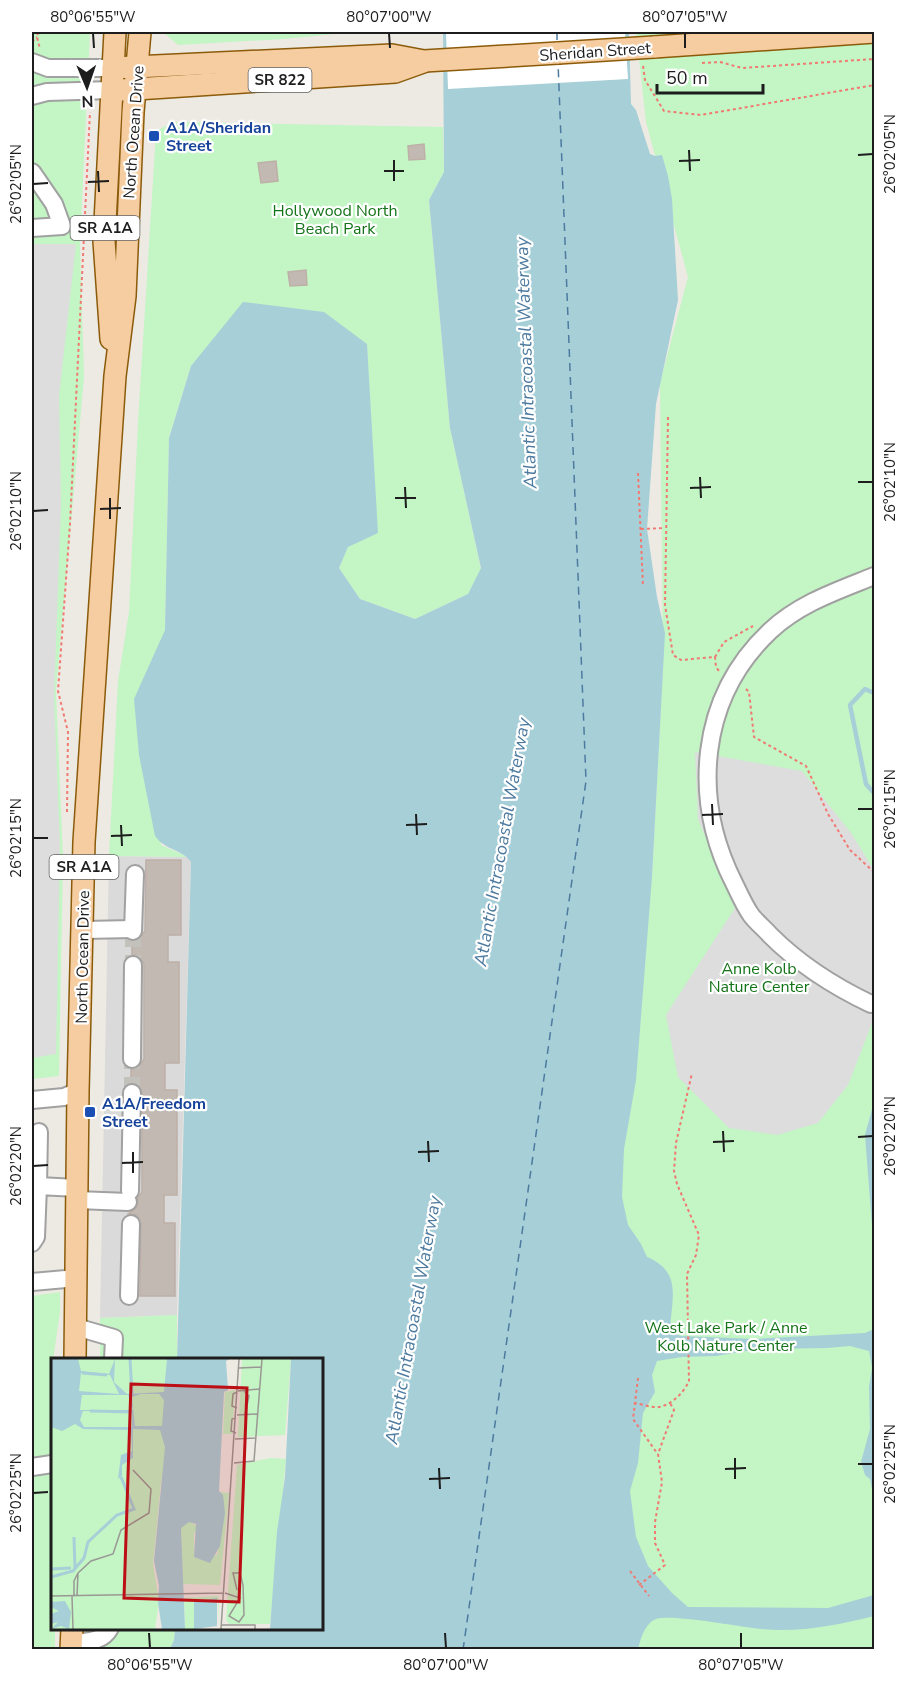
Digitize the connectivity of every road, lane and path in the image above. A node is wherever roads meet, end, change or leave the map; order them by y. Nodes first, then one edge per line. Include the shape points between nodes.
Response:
1 (115, 32) edge
2 (140, 32) edge
3 (874, 32) edge
4 (37, 37) dead end
5 (32, 42) edge
6 (648, 54) junction
7 (874, 59) edge
8 (424, 61) junction
9 (32, 62) edge
10 (699, 63) dead end
11 (137, 67) junction
12 (113, 68) junction
13 (874, 85) edge
14 (111, 90) junction
15 (135, 90) junction
16 (32, 96) edge
17 (90, 112) dead end
18 (32, 172) edge
19 (32, 228) edge
20 (115, 376) junction
21 (638, 473) dead end
22 (665, 528) dead end
23 (640, 530) junction
24 (874, 576) edge
25 (644, 586) dead end
26 (67, 814) dead end
27 (135, 874) dead end
28 (84, 930) junction
29 (133, 965) tunnel mouth
30 (871, 1004) dead end
31 (132, 1059) tunnel mouth
32 (692, 1073) dead end
33 (78, 1090) junction
34 (132, 1093) tunnel mouth
35 (32, 1100) edge
36 (39, 1132) dead end
37 (38, 1186) junction
38 (77, 1194) junction
39 (131, 1224) dead end
40 (32, 1243) edge
41 (76, 1278) junction
42 (32, 1281) edge
43 (129, 1296) dead end
44 (76, 1327) junction
45 (75, 1358) edge
46 (113, 1358) edge
47 (639, 1378) dead end
48 (634, 1402) junction
49 (670, 1403) junction
50 (658, 1454) junction
51 (51, 1464) edge
52 (32, 1467) edge
53 (630, 1571) dead end
54 (639, 1585) junction
55 (649, 1596) dead end
56 (109, 1630) edge
57 (71, 1640) edge

1 - 12 main road, North Ocean Drive / SR A1A
2 - 11 main road, North Ocean Drive / SR A1A
3 - 6 main road, Sheridan Street / SR 822
4 - 5 path
6 - 8 main road, Sheridan Street / SR 822, bridge
6 - 13 path via 645,80 664,111 701,115
7 - 10 path via 742,68 720,62
8 - 11 main road, Sheridan Street / SR 822 via 392,55
8 - 15 main road, Sheridan Street / SR 822 via 395,72
9 - 12 street via 48,68
11 - 12 main road, Sheridan Street / SR 822
11 - 15 main road, North Ocean Drive / SR A1A
12 - 14 main road, North Ocean Drive / SR A1A
14 - 15 main road, Sheridan Street / SR 822
14 - 16 street
14 - 20 main road, North Ocean Drive / SR A1A via 104,241
15 - 20 main road, North Ocean Drive / SR A1A via 125,296
17 - 26 path via 58,691 68,732
18 - 19 street via 54,204 62,226
20 - 28 main road, North Ocean Drive / SR A1A via 84,842
21 - 23 path
22 - 23 path
23 - 25 path
24 - 30 street via 814,600 771,630 750,652 720,707 706,763 708,795 724,864 751,915 786,951 817,975
27 - 28 street via 133,930
28 - 33 main road, North Ocean Drive / SR A1A
29 - 31 street
32 - 49 path via 676,1143 674,1171 699,1235 696,1255 687,1274 689,1381
33 - 35 street via 64,1097
33 - 38 main road, North Ocean Drive / SR A1A
34 - 38 street via 129,1197
36 - 37 street
37 - 38 street
37 - 40 street via 36,1237
38 - 41 main road, North Ocean Drive / SR A1A
39 - 43 street
41 - 42 street
41 - 44 main road, North Ocean Drive / SR A1A
44 - 45 main road, North Ocean Drive / SR A1A
44 - 46 street via 114,1338
47 - 48 path
48 - 49 path via 658,1408
48 - 50 path via 633,1419
49 - 50 path via 674,1410
50 - 54 path via 662,1482 655,1544 665,1565
51 - 52 street
53 - 54 path
54 - 55 path
56 - 57 street via 100,1640

